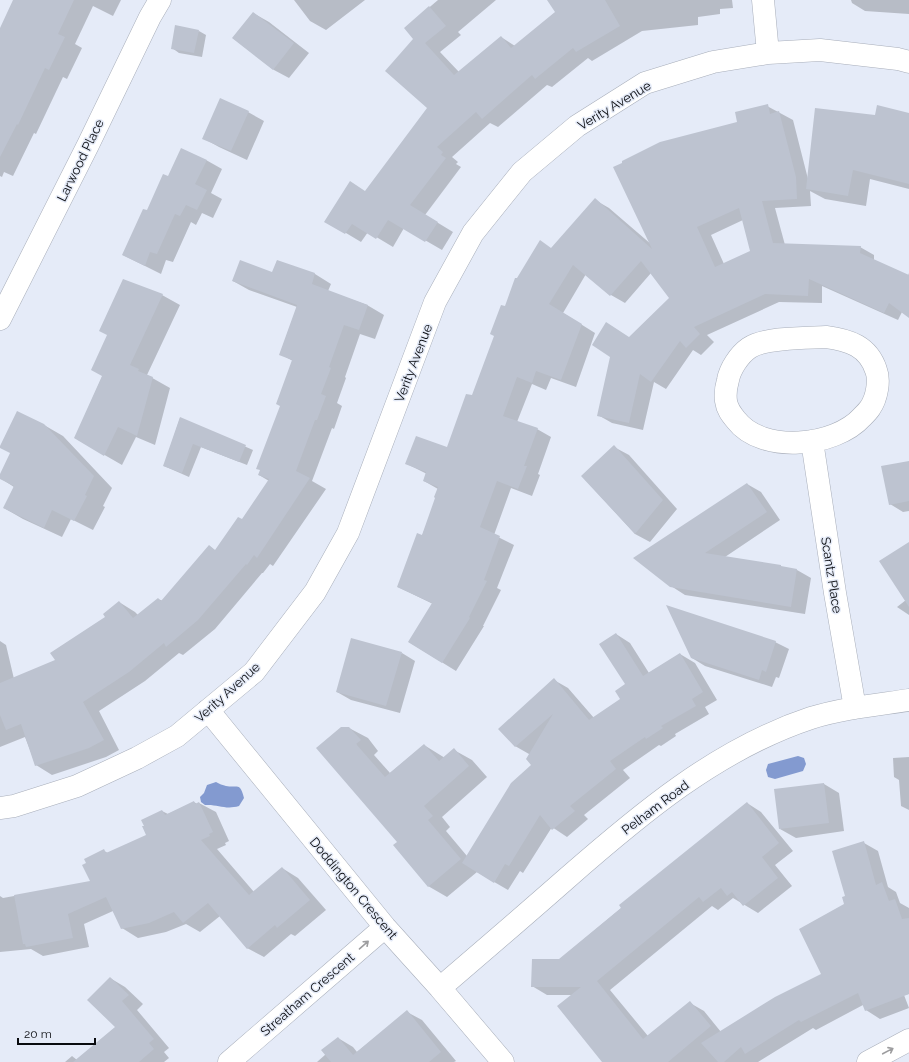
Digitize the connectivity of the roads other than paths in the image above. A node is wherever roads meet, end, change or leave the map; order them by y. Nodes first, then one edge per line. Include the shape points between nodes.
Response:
1 (160, 0) edge
2 (763, 0) edge
3 (768, 53) junction
4 (909, 62) edge
5 (0, 319) edge
6 (812, 442) junction
7 (909, 700) edge
8 (855, 708) junction
9 (208, 710) junction
10 (0, 808) edge
11 (384, 927) junction
12 (440, 988) junction
13 (909, 1040) edge
14 (229, 1062) edge
15 (504, 1062) edge
16 (868, 1062) edge

1 - 5 street, Larwood Place
2 - 3 street
3 - 4 street, Verity Avenue via 820,50
3 - 9 street, Verity Avenue via 713,62 645,83 577,126 522,172 473,233 436,302 348,533 315,592 254,672
6 - 6 street via 780,442 757,436 745,429 729,410 726,402 728,377 736,361 749,348 768,341 826,337 844,340 859,347 874,362 878,375 871,407 858,422 837,434
6 - 8 street, Scantz Place
7 - 8 street, Pelham Road
8 - 12 street, Pelham Road via 812,718 766,736 727,756 680,787 611,840
9 - 10 street, Verity Avenue via 177,736 78,786
9 - 11 street, Doddington Crescent
11 - 12 street, Doddington Crescent
14 -> 11 street, Streatham Crescent
12 - 15 street, Doddington Crescent
16 -> 13 street

